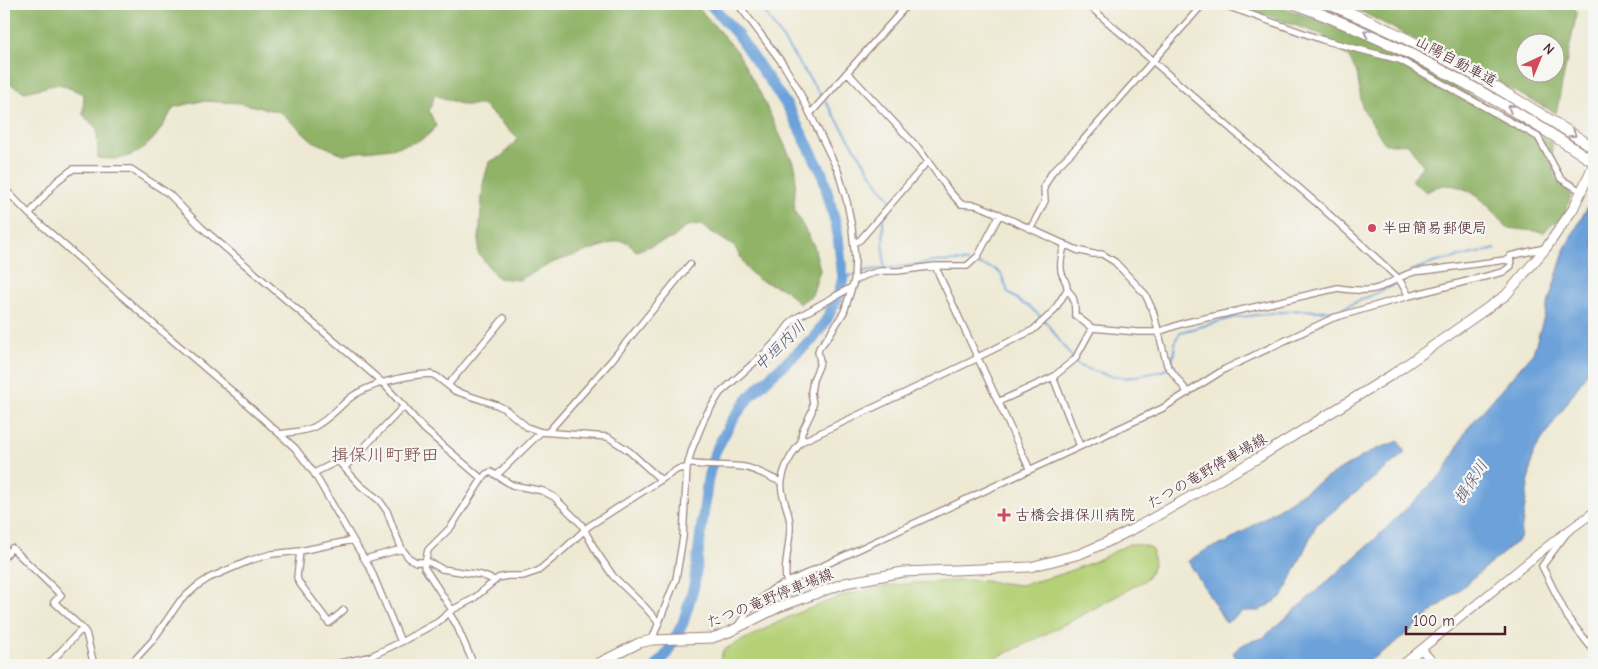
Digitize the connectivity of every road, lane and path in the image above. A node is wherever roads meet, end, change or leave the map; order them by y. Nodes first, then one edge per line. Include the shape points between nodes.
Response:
1 (738, 4) edge
2 (908, 4) edge
3 (1087, 4) edge
4 (1203, 4) edge
5 (1221, 4) edge
6 (1295, 4) edge
7 (1330, 4) edge
8 (1152, 61) junction
9 (848, 73) junction
10 (810, 114) junction
11 (1594, 148) edge
12 (928, 161) junction
13 (1594, 163) edge
14 (4, 188) edge
15 (1581, 191) junction
16 (29, 214) junction
17 (1000, 214) junction
18 (1031, 228) junction
19 (854, 243) junction
20 (1065, 244) junction
21 (1546, 248) junction
22 (1510, 261) junction
23 (690, 264) dead end
24 (935, 266) junction
25 (1399, 279) junction
26 (851, 285) junction
27 (1067, 290) junction
28 (1409, 296) junction
29 (504, 318) dead end
30 (1092, 328) junction
31 (1158, 332) junction
32 (977, 358) junction
33 (1052, 377) junction
34 (382, 382) junction
35 (448, 385) junction
36 (1188, 393) junction
37 (998, 402) junction
38 (404, 406) junction
39 (541, 432) junction
40 (549, 432) junction
41 (280, 434) junction
42 (801, 442) junction
43 (1080, 446) junction
44 (689, 465) junction
45 (344, 468) junction
46 (1030, 470) junction
47 (314, 473) junction
48 (497, 475) junction
49 (482, 479) junction
50 (662, 480) junction
51 (781, 482) junction
52 (1594, 512) edge
53 (585, 529) junction
54 (1569, 530) junction
55 (352, 540) junction
56 (402, 548) junction
57 (300, 551) junction
58 (4, 557) edge
59 (365, 559) junction
60 (426, 563) junction
61 (494, 580) junction
62 (787, 583) junction
63 (344, 610) dead end
64 (450, 612) junction
65 (658, 622) junction
66 (736, 629) junction
67 (84, 630) junction
68 (655, 640) junction
69 (402, 642) junction
70 (1422, 650) junction
71 (1594, 651) edge
72 (48, 665) edge
73 (94, 665) edge
74 (130, 665) edge
75 (330, 665) edge
76 (474, 665) edge
77 (595, 665) edge
78 (1402, 665) edge
79 (1435, 665) edge

1 - 10 street via 788,71
2 - 9 street
3 - 8 street
4 - 8 street
5 - 15 street via 1323,40 1400,60 1538,137 1561,179
13 -> 6 highway, 山陽自動車道 via 1503,103 1406,51
7 -> 11 highway, 山陽自動車道 via 1460,66
8 - 18 street via 1052,172 1044,187 1046,201
8 - 25 street
9 - 10 street
9 - 12 street
10 - 19 street via 842,184
12 - 17 street via 961,204 976,205
12 - 19 street
13 - 15 main road, たつの竜野停車場線
14 - 16 street
15 - 21 main road, たつの竜野停車場線 via 1573,209
16 - 34 street via 57,181 73,169 131,169 169,194 201,227
16 - 41 street
17 - 18 street
17 - 24 street via 973,262 967,266
18 - 20 street
19 - 26 street
20 - 27 street via 1061,268
20 - 31 street via 1077,250 1102,254 1121,267 1145,294
21 - 22 street via 1510,256
21 - 66 main road, たつの竜野停車場線 via 1506,295 1393,374 1258,458 1105,543 1080,554 1030,567 903,572 845,583 780,607
22 - 25 street via 1415,270
22 - 28 street via 1511,266 1503,272
23 - 40 street
24 - 26 street via 898,272 880,271
24 - 32 street
25 - 28 street
25 - 31 street via 1376,289 1338,288 1184,323
26 - 42 street via 844,312 819,348 820,361 811,392 812,411
26 - 44 street via 791,322 766,352 720,393 706,415
27 - 30 street via 1074,299 1075,315
27 - 32 street via 1052,312 1033,330
28 - 36 street via 1333,318 1225,369
29 - 35 street
30 - 31 street
30 - 33 street via 1074,360
31 - 36 street via 1168,367
32 - 37 street
32 - 42 street
33 - 37 street
33 - 43 street
34 - 35 street via 430,374
34 - 38 street
34 - 41 street via 350,398 314,427
35 - 39 street via 465,395 505,409 527,427
36 - 43 street via 1164,408
37 - 46 street
38 - 45 street
38 - 49 street via 424,429
39 - 40 street
39 - 48 street
40 - 50 street via 608,437
41 - 47 street
42 - 51 street
43 - 46 street
44 - 50 street
44 - 51 street via 746,467
44 - 65 street via 680,563 673,590
45 - 47 street via 338,461
45 - 56 street via 387,510
46 - 62 street
47 - 55 street
48 - 49 street via 492,472
48 - 53 street via 512,485 543,491 554,497
49 - 60 street via 451,527 428,550
50 - 53 street
51 - 62 street via 790,524
52 - 54 street
53 - 61 street via 538,570 523,576
53 - 65 street via 613,576
54 - 70 street
54 - 71 street via 1542,566 1568,618
55 - 57 street
55 - 59 street
56 - 59 street
56 - 60 street via 409,558
57 - 63 street via 298,581 318,610 329,623
57 - 74 street via 251,560 197,586 180,601 153,640
58 - 67 street via 12,548 61,595 54,602
59 - 69 street
60 - 61 street
60 - 64 street via 424,568
61 - 64 street via 480,594
62 - 66 street via 759,599 744,614
64 - 69 street
64 - 76 street
65 - 68 street
66 - 68 main road, たつの竜野停車場線 via 712,638
67 - 72 street
67 - 73 street
68 - 77 main road, たつの竜野停車場線 via 638,643
69 - 75 street via 368,657
70 - 78 street
70 - 79 street

